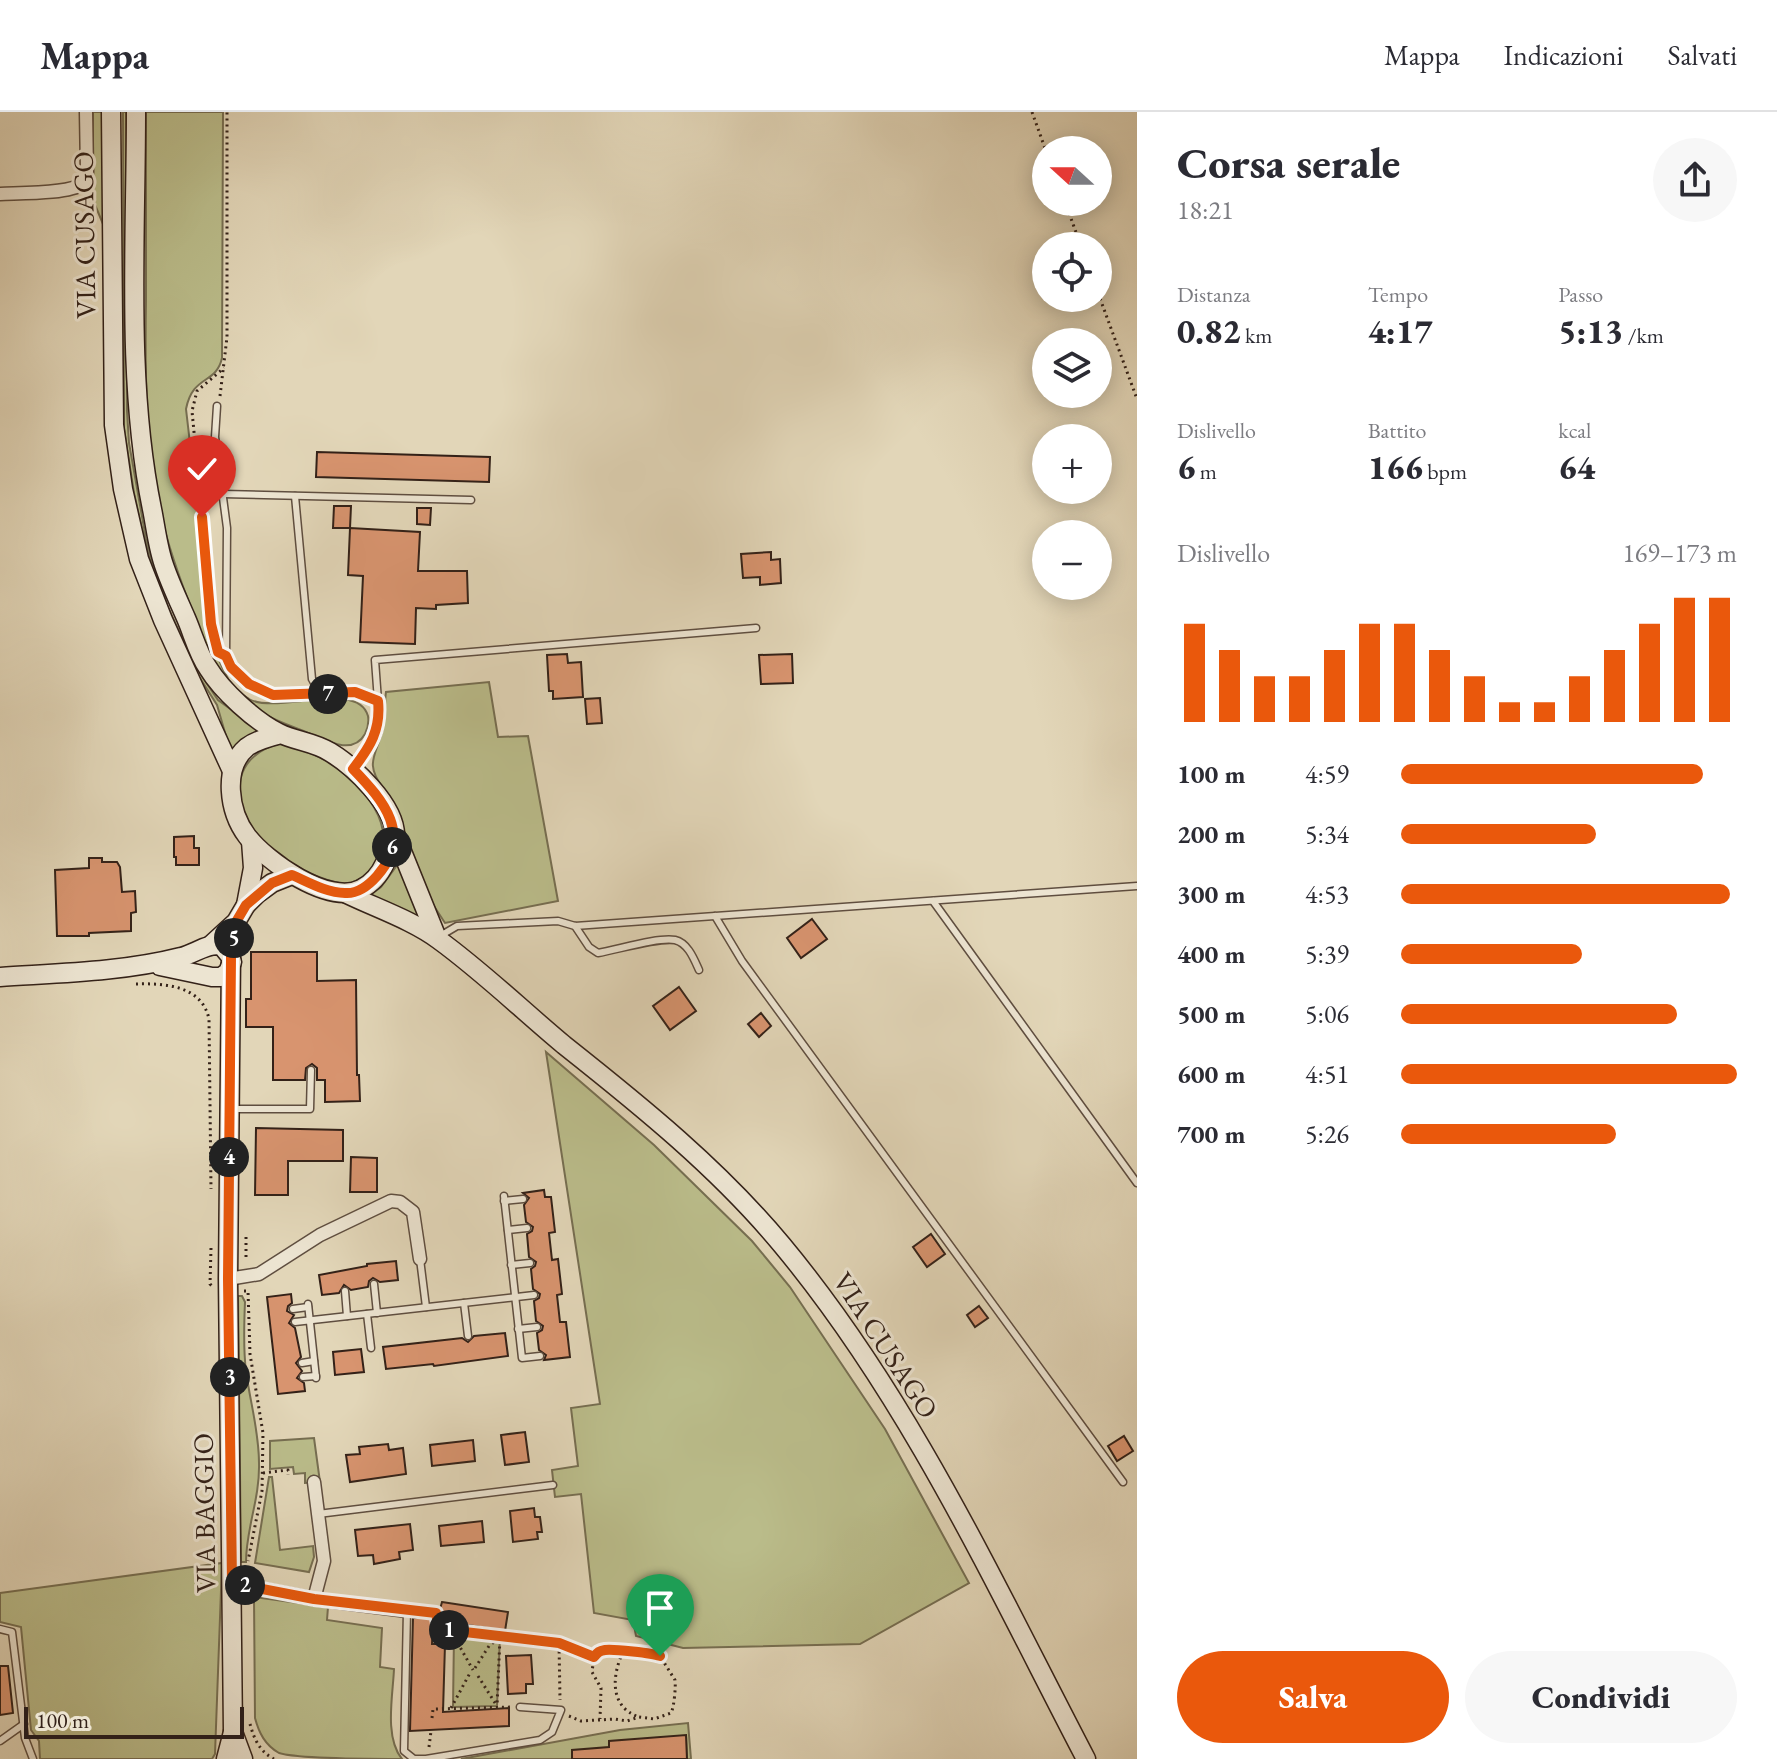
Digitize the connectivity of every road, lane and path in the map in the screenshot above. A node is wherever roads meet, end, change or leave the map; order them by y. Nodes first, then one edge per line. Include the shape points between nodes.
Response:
1 (86, 112) edge
2 (111, 112) edge
3 (136, 112) edge
4 (227, 112) edge
5 (1032, 112) edge
6 (1041, 136) edge
7 (0, 194) edge
8 (1105, 312) edge
9 (224, 368) junction
10 (1137, 399) edge
11 (217, 406) joint
12 (223, 494) junction
13 (295, 496) junction
14 (471, 500) dead end
15 (756, 628) dead end
16 (226, 656) junction
17 (320, 694) junction
18 (378, 701) junction
19 (281, 734) junction
20 (353, 769) junction
21 (232, 771) junction
22 (395, 834) junction
23 (251, 841) junction
24 (292, 875) junction
25 (1137, 886) edge
26 (347, 894) junction
27 (933, 901) junction
28 (246, 905) junction
29 (715, 916) junction
30 (236, 922) junction
31 (575, 926) junction
32 (437, 938) junction
33 (210, 945) junction
34 (232, 960) junction
35 (137, 966) junction
36 (699, 970) dead end
37 (210, 976) junction
38 (0, 977) edge
39 (230, 1006) junction
40 (311, 1070) dead end
41 (230, 1109) junction
42 (1137, 1183) edge
43 (523, 1199) dead end
44 (527, 1228) dead end
45 (508, 1230) junction
46 (420, 1259) joint
47 (530, 1263) dead end
48 (511, 1265) junction
49 (228, 1279) junction
50 (374, 1284) dead end
51 (345, 1291) dead end
52 (534, 1295) dead end
53 (515, 1297) junction
54 (464, 1303) junction
55 (426, 1307) junction
56 (293, 1309) dead end
57 (377, 1313) junction
58 (367, 1314) junction
59 (347, 1316) junction
60 (309, 1320) junction
61 (295, 1322) dead end
62 (537, 1327) dead end
63 (518, 1329) junction
64 (468, 1336) dead end
65 (371, 1348) dead end
66 (540, 1356) dead end
67 (314, 1361) junction
68 (302, 1363) dead end
69 (303, 1377) dead end
70 (263, 1473) dead end
71 (288, 1475) dead end
72 (314, 1482) dead end
73 (1123, 1482) dead end
74 (553, 1485) dead end
75 (318, 1514) junction
76 (232, 1583) junction
77 (314, 1599) junction
78 (407, 1611) junction
79 (0, 1629) edge
80 (451, 1631) junction
81 (500, 1637) junction
82 (451, 1638) dead end
83 (559, 1643) junction
84 (623, 1652) junction
85 (594, 1657) junction
86 (473, 1670) junction
87 (478, 1676) dead end
88 (448, 1702) dead end
89 (497, 1706) junction
90 (520, 1707) joint
91 (446, 1709) junction
92 (561, 1710) junction
93 (250, 1711) dead end
94 (639, 1717) junction
95 (432, 1718) dead end
96 (600, 1719) junction
97 (24, 1724) junction
98 (431, 1731) dead end
99 (233, 1732) junction
100 (0, 1741) edge
101 (33, 1759) edge
102 (226, 1759) edge
103 (243, 1759) edge
104 (274, 1759) edge
105 (426, 1759) edge
106 (1086, 1759) edge

1 - 7 street via 87,172 80,185
2 - 21 main road, VIA CUSAGO via 114,425 123,489 139,559
3 - 19 main road, VIA CUSAGO via 136,355 142,460 164,567 208,668 243,707
4 - 9 path
5 - 6 path
8 - 10 path
9 - 11 path
9 - 16 path via 197,391 192,411 211,624 218,652
11 - 12 lane via 215,437
12 - 13 lane
12 - 16 lane
13 - 14 lane
13 - 17 lane via 312,679
15 - 18 lane via 375,660
16 - 17 lane via 240,677 261,691
17 - 18 lane via 355,692
18 - 20 lane via 380,719 371,746
19 - 20 main road via 318,746
19 - 21 main road via 246,748
20 - 22 main road via 378,796
21 - 23 main road via 233,804
22 - 26 main road via 378,875
22 - 32 main road
23 - 24 main road
23 - 28 main road, VIA BAGGIO via 253,868
24 - 26 main road
24 - 28 main road, VIA BAGGIO via 272,883
25 - 27 lane
26 - 32 main road
27 - 29 lane
27 - 42 lane
28 - 30 main road, VIA BAGGIO
29 - 31 lane
29 - 73 lane via 742,961
30 - 33 main road, VIA BAGGIO
30 - 34 main road, VIA BAGGIO
31 - 32 lane via 558,921 457,926
31 - 36 lane via 598,953 675,940 688,949
32 - 106 main road, VIA CUSAGO via 653,1116 781,1243 891,1395
33 - 34 main road via 226,948
33 - 35 main road via 180,958
33 - 37 main road via 199,961
34 - 37 main road via 226,974
34 - 39 main road, VIA BAGGIO
35 - 37 main road
35 - 38 main road
37 - 39 main road
39 - 41 main road, VIA BAGGIO
40 - 41 lane via 310,1109
41 - 49 main road, VIA BAGGIO
43 - 45 lane via 504,1199
44 - 45 lane
45 - 48 lane
46 - 49 street via 413,1212 408,1205 391,1201 320,1235 259,1274
46 - 55 lane
47 - 48 lane
48 - 53 lane
49 - 76 main road, VIA BAGGIO
50 - 57 lane
51 - 59 lane
52 - 53 lane
53 - 54 lane
53 - 63 lane
54 - 55 lane
54 - 64 lane
55 - 57 lane
56 - 60 lane via 308,1306
57 - 58 lane
58 - 59 lane
58 - 65 lane
59 - 60 lane
60 - 61 lane
60 - 67 lane
62 - 63 lane
63 - 66 lane via 522,1358
67 - 68 lane
67 - 69 lane via 316,1377
70 - 71 path via 288,1470
72 - 75 street
74 - 75 lane
75 - 77 street via 324,1561
76 - 77 street
76 - 99 main road, VIA BAGGIO
77 - 78 street
78 - 80 path via 436,1613 439,1629
78 - 105 lane via 404,1751 414,1759
79 - 97 lane via 12,1632
80 - 81 path
80 - 82 path
80 - 86 path
81 - 83 path
81 - 86 path
81 - 89 path
83 - 85 path
83 - 92 path
84 - 85 path via 601,1650
84 - 94 path via 614,1673 617,1696 627,1712
84 - 94 path via 659,1655 675,1680 671,1713
85 - 96 path via 592,1674 602,1692
86 - 91 path via 453,1707
87 - 89 path
88 - 91 path
89 - 90 path
89 - 91 path
90 - 92 lane
91 - 95 path via 433,1709
92 - 96 path via 581,1721
92 - 105 lane via 552,1732 540,1740
93 - 104 path via 256,1742
94 - 96 path
97 - 100 lane
97 - 101 lane
98 - 105 path
99 - 102 main road, VIA BAGGIO
99 - 103 main road, VIA BAGGIO

